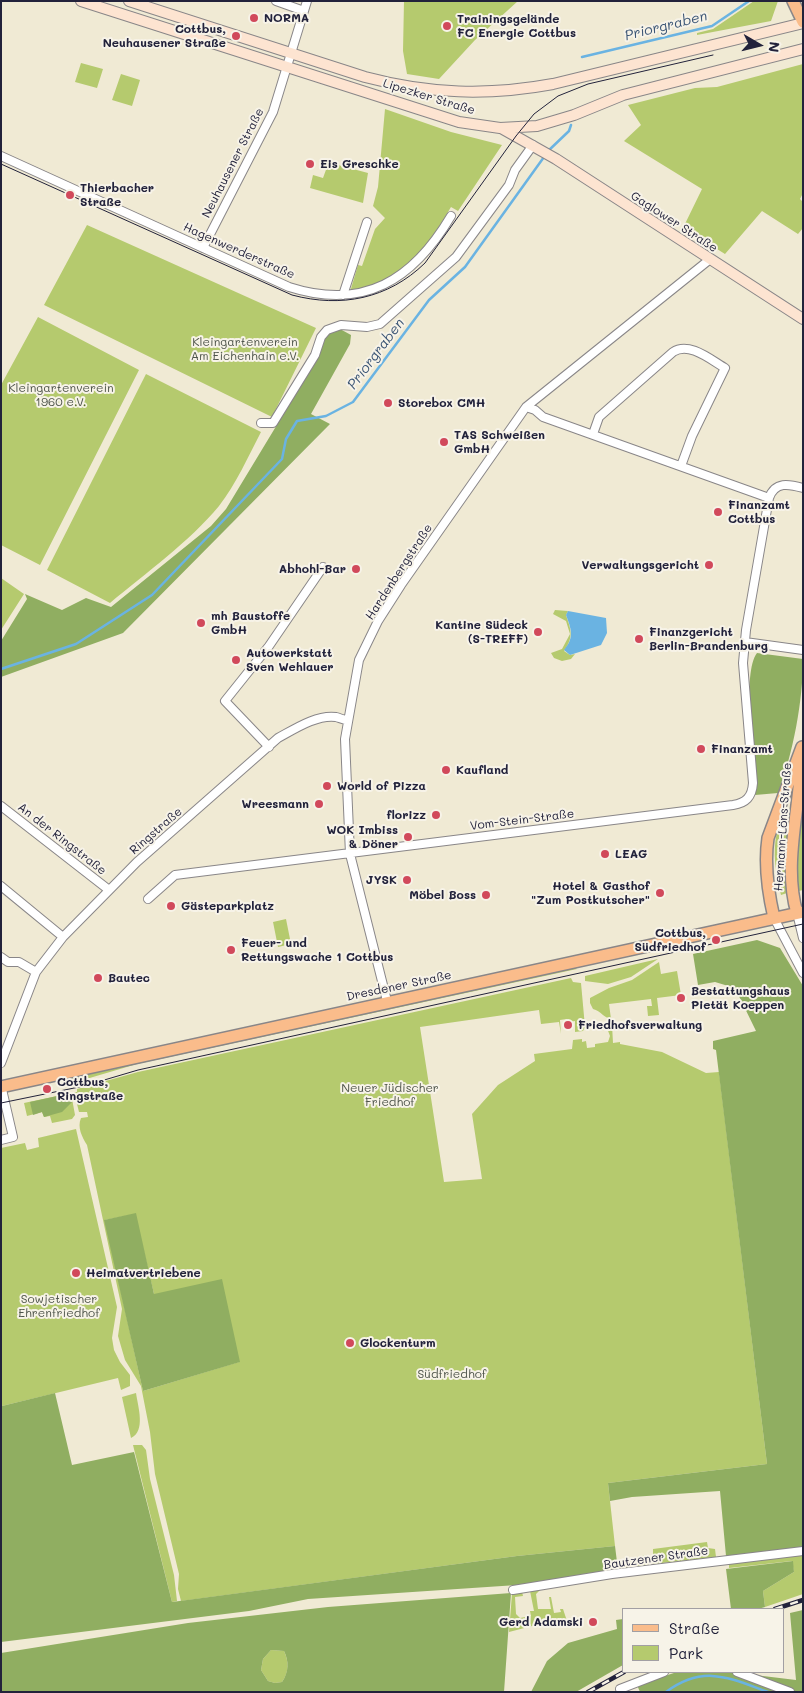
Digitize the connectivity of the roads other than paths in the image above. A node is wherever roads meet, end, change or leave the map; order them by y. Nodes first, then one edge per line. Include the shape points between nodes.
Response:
1 (81, 1) edge
2 (129, 1) edge
3 (276, 1) edge
4 (307, 1) edge
5 (793, 1) edge
6 (304, 10) junction
7 (803, 23) edge
8 (803, 49) edge
9 (289, 59) junction
10 (537, 126) junction
11 (500, 128) junction
12 (536, 147) junction
13 (1, 156) edge
14 (451, 216) dead end
15 (367, 222) dead end
16 (203, 248) junction
17 (709, 260) junction
18 (343, 295) junction
19 (803, 319) edge
20 (526, 407) junction
21 (261, 423) dead end
22 (593, 434) junction
23 (681, 466) junction
24 (803, 488) edge
25 (769, 498) junction
26 (323, 567) dead end
27 (745, 642) junction
28 (803, 650) edge
29 (348, 717) junction
30 (802, 746) edge
31 (269, 747) junction
32 (1, 806) edge
33 (773, 827) junction
34 (795, 836) junction
35 (350, 854) junction
36 (1, 886) edge
37 (109, 890) junction
38 (148, 899) dead end
39 (800, 913) edge
40 (774, 918) junction
41 (63, 937) junction
42 (803, 938) edge
43 (1, 957) edge
44 (36, 972) junction
45 (803, 973) edge
46 (388, 1001) junction
47 (1, 1063) edge
48 (1, 1086) edge
49 (1, 1140) edge
50 (803, 1551) edge
51 (513, 1590) dead end
52 (661, 1673) edge
53 (740, 1673) edge
54 (620, 1689) dead end
55 (790, 1692) edge

1 - 9 main road, Lipezker Straße
2 - 9 main road, Lipezker Straße
3 - 6 street
4 - 6 street, Neuhausener Straße
5 - 7 main road
6 - 9 street, Neuhausener Straße
7 - 9 main road, Lipezker Straße via 553,84 482,93 388,83
8 - 10 main road, Lipezker Straße via 623,95
9 - 11 main road, Lipezker Straße via 459,122
9 - 16 street, Neuhausener Straße via 263,132
10 - 11 main road, Lipezker Straße
10 - 12 main road
11 - 12 main road, Gaglower Straße
12 - 17 main road, Gaglower Straße
12 - 21 street via 515,170 509,186 456,257 380,324 367,327 340,325 328,330 321,337 315,355 274,423
13 - 16 street, Hagenwerderstraße
14 - 18 street, Hagenwerderstraße via 435,244 406,272 390,283
15 - 18 street
16 - 18 street, Hagenwerderstraße via 289,287
17 - 19 main road, Gaglower Straße
17 - 20 street, Hardenbergstraße
20 - 22 street via 543,417
20 - 29 street, Hardenbergstraße via 378,621 359,660
22 - 23 street
22 - 23 street via 599,417 673,352 684,348 702,354 725,368
23 - 25 street
24 - 25 street via 781,485 774,488
25 - 27 street, Vom-Stein-Straße
26 - 31 street via 269,646 224,701
27 - 28 street
27 - 35 street, Vom-Stein-Straße via 745,697 753,783 751,796 742,803
29 - 31 street, Ringstraße via 304,724
29 - 35 street, Hardenbergstraße via 345,740
30 - 33 main road, Hermann-Löns-Straße
30 - 34 main road, Hermann-Löns-Straße
31 - 37 street, Ringstraße
32 - 37 street, An der Ringstraße
33 - 34 street via 792,830
33 - 40 main road, Hermann-Löns-Straße via 768,838 766,867
34 - 39 main road, Hermann-Löns-Straße via 792,897
35 - 38 street, Vom-Stein-Straße via 175,875
35 - 46 street, Hardenbergstraße
36 - 41 street
37 - 41 street, Ringstraße
39 - 40 main road, Dresdener Straße
39 - 42 street, Hermann-Löns-Straße
40 - 45 street, Hermann-Löns-Straße
40 - 46 main road, Dresdener Straße
41 - 44 street, Ringstraße
43 - 44 street
44 - 47 street, Ringstraße
46 - 48 main road, Dresdener Straße via 196,1046
48 - 49 street via 13,1137
50 - 51 street, Bautzener Straße via 612,1574
52 - 54 street
53 - 55 street

